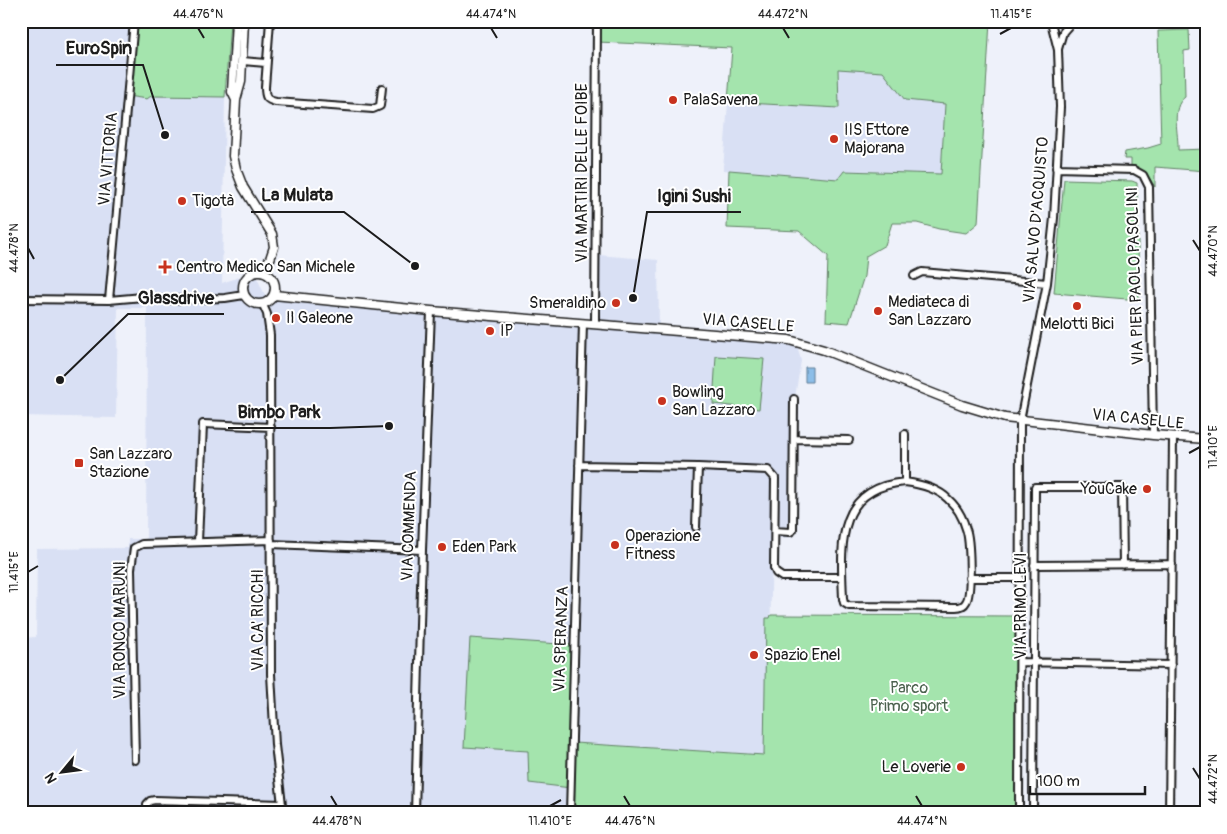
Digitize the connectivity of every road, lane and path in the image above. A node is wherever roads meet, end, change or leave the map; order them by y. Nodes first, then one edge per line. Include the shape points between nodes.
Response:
1 (134, 21) edge
2 (236, 21) edge
3 (244, 21) edge
4 (270, 21) edge
5 (597, 21) edge
6 (1051, 22) edge
7 (1071, 22) edge
8 (1058, 50) junction
9 (243, 61) junction
10 (266, 63) junction
11 (382, 88) dead end
12 (236, 100) junction
13 (1056, 168) junction
14 (270, 259) junction
15 (260, 271) junction
16 (914, 276) dead end
17 (272, 280) junction
18 (1047, 283) junction
19 (244, 295) junction
20 (274, 295) junction
21 (21, 299) edge
22 (109, 300) junction
23 (263, 305) junction
24 (431, 311) junction
25 (583, 323) junction
26 (596, 324) junction
27 (794, 399) dead end
28 (1020, 420) junction
29 (271, 427) junction
30 (905, 434) dead end
31 (1153, 436) junction
32 (1173, 437) junction
33 (794, 439) junction
34 (849, 440) dead end
35 (1206, 440) edge
36 (579, 465) junction
37 (698, 467) junction
38 (905, 482) junction
39 (696, 527) dead end
40 (775, 531) junction
41 (198, 542) junction
42 (271, 542) junction
43 (422, 550) junction
44 (1172, 564) junction
45 (1034, 565) junction
46 (1123, 565) junction
47 (842, 577) junction
48 (969, 578) junction
49 (1020, 578) junction
50 (1020, 662) junction
51 (1034, 663) junction
52 (1171, 664) junction
53 (135, 760) dead end
54 (282, 804) junction
55 (147, 813) edge
56 (283, 813) edge
57 (415, 813) edge
58 (570, 813) edge
59 (1019, 813) edge
60 (1033, 813) edge
61 (1169, 813) edge

1 - 22 street, VIA VITTORIA
2 - 12 street via 232,84
3 - 9 street
4 - 10 street
5 - 26 street, VIA MARTIRI DELLE FOIBE
6 - 7 street via 1060,26
6 - 8 street
7 - 8 street via 1063,32
8 - 13 street, VIA SALVO D'ACQUISTO via 1060,107
9 - 10 street
9 - 12 street
10 - 11 street via 265,93 270,100 373,109 380,106
12 - 14 street via 233,156 249,199 272,234 274,247
13 - 18 street, VIA SALVO D'ACQUISTO
13 - 31 street, VIA PIER PAOLO PASOLINI via 1130,169 1143,175 1149,187
14 - 15 street
14 - 17 street
15 - 17 street
15 - 19 street via 247,276
16 - 18 street via 922,272
17 - 20 street
18 - 28 street, VIA SALVO D'ACQUISTO
19 - 22 street
19 - 23 street
20 - 23 street
20 - 24 street, VIA CASELLE
21 - 22 street
23 - 29 street, VIA CA' RICCHI via 270,335
24 - 25 street, VIA CASELLE
24 - 43 street, VIA COMMENDA
25 - 26 street, VIA CASELLE
25 - 36 street, VIA SPERANZA
26 - 28 street, VIA CASELLE via 798,342 979,411
27 - 33 street
28 - 31 street, VIA CASELLE
28 - 49 street, VIA SALVO D'ACQUISTO
29 - 41 street via 203,424
29 - 42 street, VIA CA' RICCHI
30 - 38 street
31 - 32 street, VIA CASELLE
32 - 35 street, VIA CASELLE
32 - 44 street
33 - 34 street
33 - 40 street via 793,530
36 - 37 street
36 - 58 street, VIA SPERANZA
37 - 39 street
37 - 40 street via 768,470 775,478
38 - 47 street via 887,484 874,491 852,511 842,539
38 - 48 street via 935,490 948,498 960,514 968,537
40 - 47 street via 774,568 778,576
41 - 42 street, VIA RONCO MARUNI
41 - 53 street, VIA RONCO MARUNI via 142,544 134,548 131,569
42 - 43 street, VIA RONCO MARUNI
42 - 54 street, VIA CA' RICCHI via 273,709
43 - 57 street, VIA COMMENDA
44 - 46 street
44 - 52 street
45 - 46 street
45 - 46 street, VIA PRIMO LEVI via 1035,487 1122,486
45 - 51 street, VIA PRIMO LEVI
47 - 48 street via 844,603 850,606 932,607 965,604
48 - 49 street
49 - 50 street, VIA SALVO D'ACQUISTO
50 - 51 street
50 - 59 street, VIA SALVO D'ACQUISTO
51 - 52 street
51 - 60 street, VIA PRIMO LEVI
52 - 61 street
54 - 55 street via 155,800 147,804
54 - 56 street, VIA CA' RICCHI

